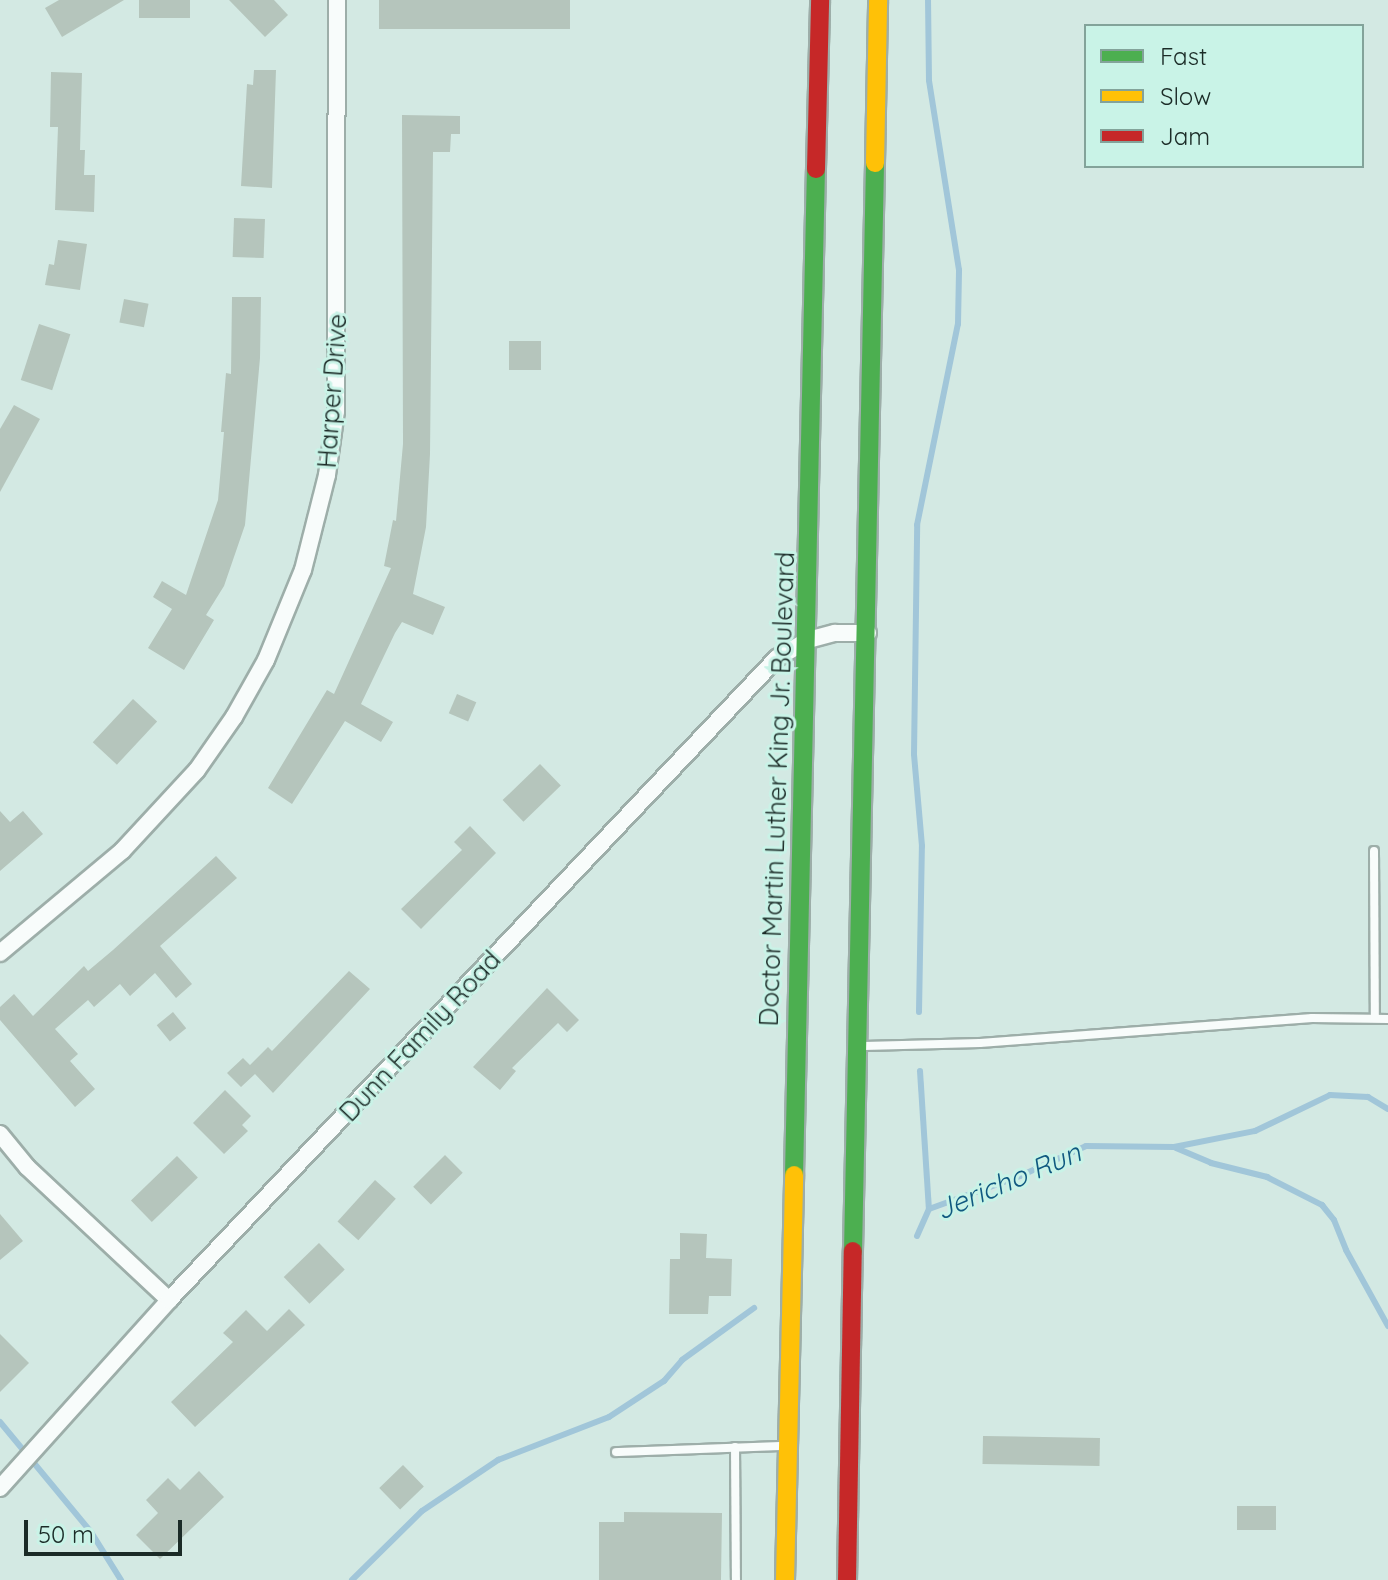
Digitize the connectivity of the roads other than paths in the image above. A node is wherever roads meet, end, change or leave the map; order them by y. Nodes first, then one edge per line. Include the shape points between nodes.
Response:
1 (337, 0) edge
2 (820, 0) edge
3 (878, 0) edge
4 (868, 633) junction
5 (808, 640) junction
6 (1374, 851) dead end
7 (0, 953) edge
8 (1375, 1018) junction
9 (1388, 1019) edge
10 (860, 1046) junction
11 (0, 1134) edge
12 (169, 1300) junction
13 (788, 1446) junction
14 (735, 1447) junction
15 (616, 1452) dead end
16 (0, 1488) edge
17 (736, 1580) edge
18 (785, 1580) edge
19 (847, 1580) edge

1 - 7 street, Harper Drive via 336,411 327,475 303,570 266,660 197,770 122,851
2 - 5 highway, Doctor Martin Luther King Jr. Boulevard
3 - 4 highway
4 - 5 street, Dunn Family Road
4 - 10 highway
5 - 12 street, Dunn Family Road via 768,667
5 - 13 highway, Doctor Martin Luther King Jr. Boulevard
6 - 8 lane
8 - 9 lane
8 - 10 lane
10 - 19 highway
11 - 12 street via 27,1167
12 - 16 street, Dunn Family Road
13 - 14 lane
13 - 18 highway, Doctor Martin Luther King Jr. Boulevard
14 - 15 lane
14 - 17 lane

